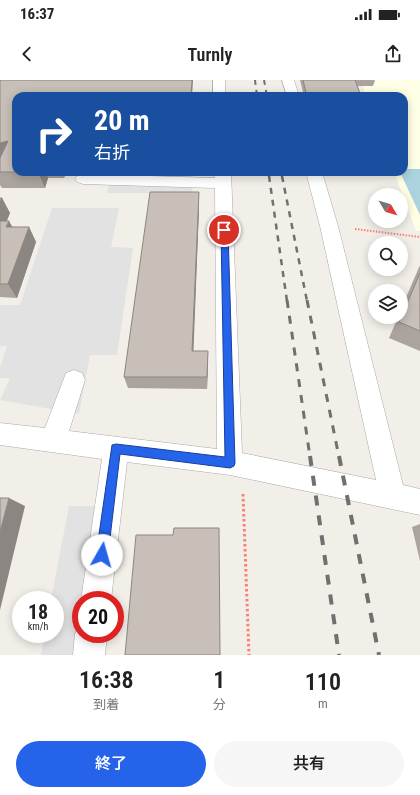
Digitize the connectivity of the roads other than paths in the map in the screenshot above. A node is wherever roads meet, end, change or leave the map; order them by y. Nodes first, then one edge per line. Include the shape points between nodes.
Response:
1 (219, 80) edge
2 (288, 80) edge
3 (219, 92) edge
4 (292, 92) edge
5 (315, 176) edge
6 (223, 177) edge
7 (83, 179) dead end
8 (74, 380) dead end
9 (0, 434) edge
10 (53, 441) junction
11 (116, 449) junction
12 (230, 463) junction
13 (393, 496) junction
14 (420, 502) edge
15 (97, 591) edge
16 (91, 643) edge
17 (89, 655) edge

1 - 3 street
2 - 4 street
5 - 13 street
6 - 7 street
6 - 12 street
8 - 10 street
9 - 10 street
10 - 11 street
11 - 12 street
11 - 15 street
12 - 13 street
13 - 14 street
16 - 17 street

